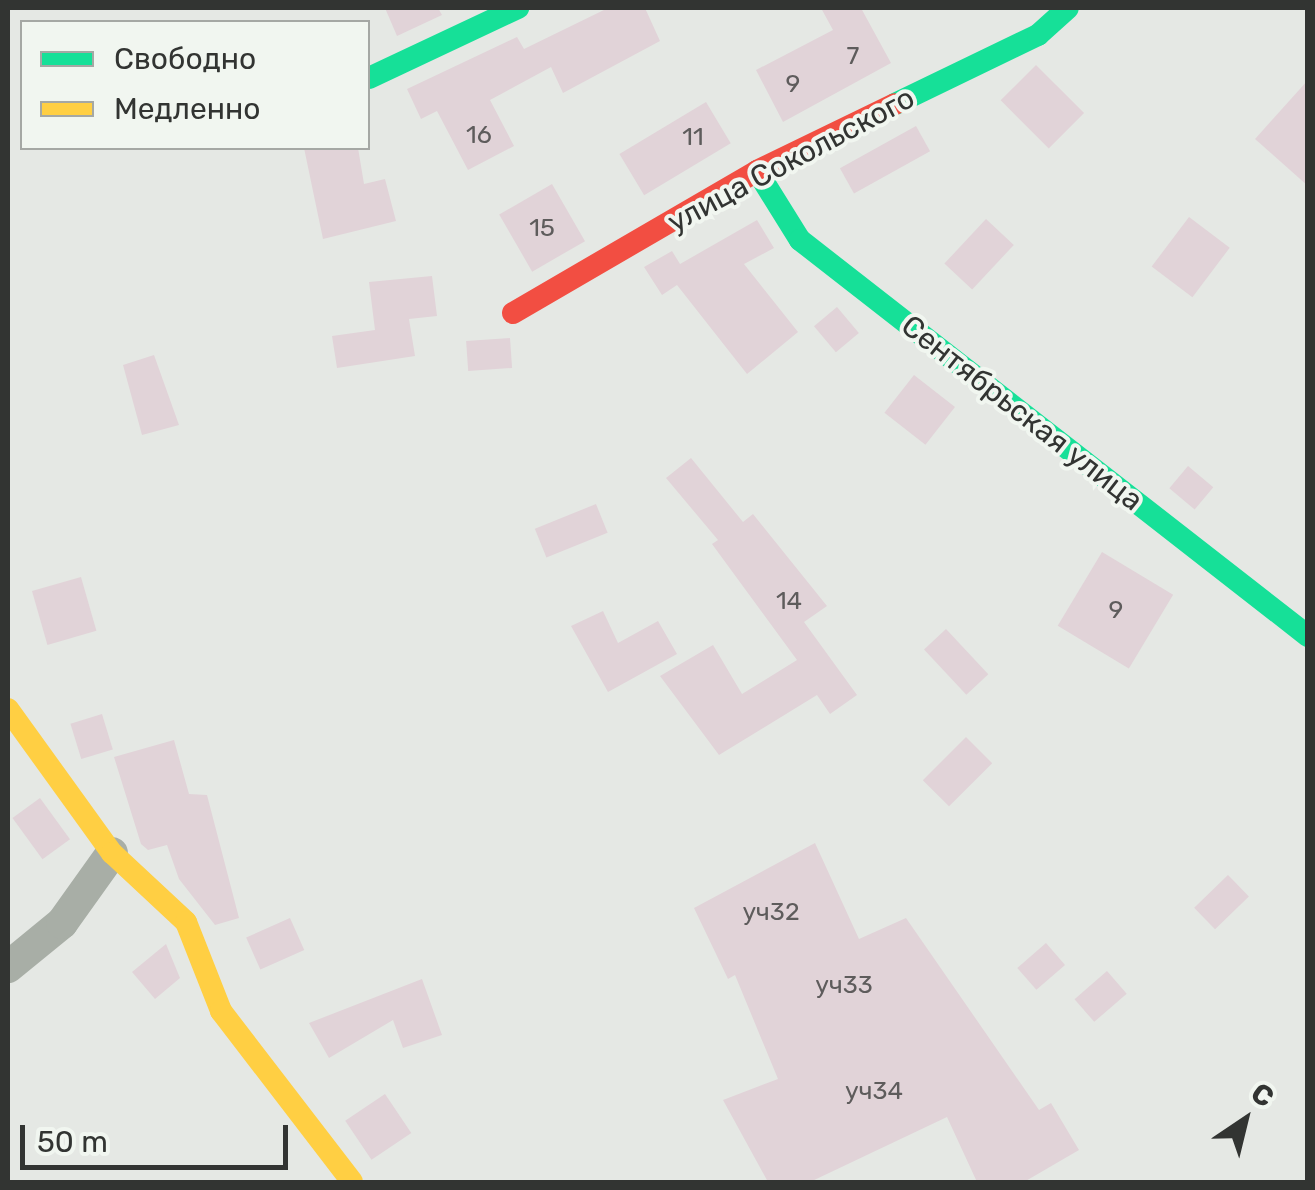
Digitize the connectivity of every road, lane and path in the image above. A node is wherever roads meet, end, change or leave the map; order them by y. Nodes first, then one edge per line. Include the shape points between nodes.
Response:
1 (518, 8) edge
2 (1068, 8) edge
3 (370, 78) edge
4 (757, 171) junction
5 (513, 314) dead end
6 (1308, 636) edge
7 (8, 709) edge
8 (112, 853) junction
9 (8, 967) edge
10 (352, 1182) edge

1 - 3 street
2 - 4 street, улица Сокольского via 1038,35
4 - 5 street, улица Сокольского
4 - 6 street, Сентябрьская улица via 800,240
7 - 8 street
8 - 9 street via 62,923
8 - 10 street via 186,922 222,1011

